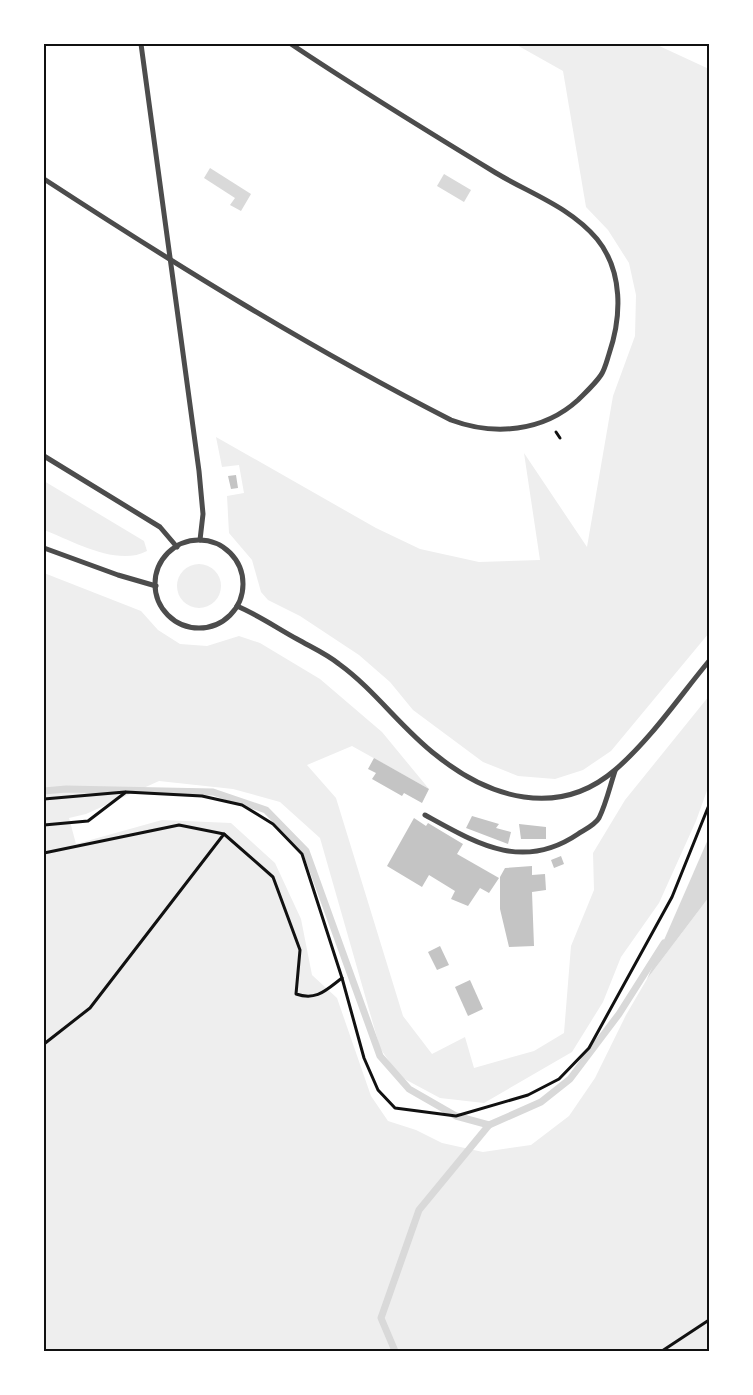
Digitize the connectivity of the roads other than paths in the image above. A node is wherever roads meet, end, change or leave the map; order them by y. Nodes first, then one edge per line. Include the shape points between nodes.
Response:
1 (141, 44) edge
2 (291, 44) edge
3 (44, 179) edge
4 (171, 261) junction
5 (44, 456) edge
6 (200, 540) junction
7 (177, 546) junction
8 (44, 548) edge
9 (156, 586) junction
10 (237, 606) junction
11 (709, 661) edge
12 (615, 770) junction
13 (425, 815) dead end

1 - 4 street
2 - 4 street via 394,112 582,222 611,261 620,303 614,339 602,374 577,401 549,420 520,428 471,427 412,400
3 - 4 street
4 - 6 street via 200,480 203,514
5 - 7 street via 160,527
6 - 7 street
6 - 10 street via 214,542 237,561 242,575 242,590
7 - 9 street via 162,563
8 - 9 street via 118,576
9 - 10 street via 164,610 183,625 195,628 214,626 230,616
10 - 12 street via 339,664 436,755 503,794 528,799 569,795
11 - 12 street
12 - 13 street via 598,820 564,843 533,852 501,851 470,840

